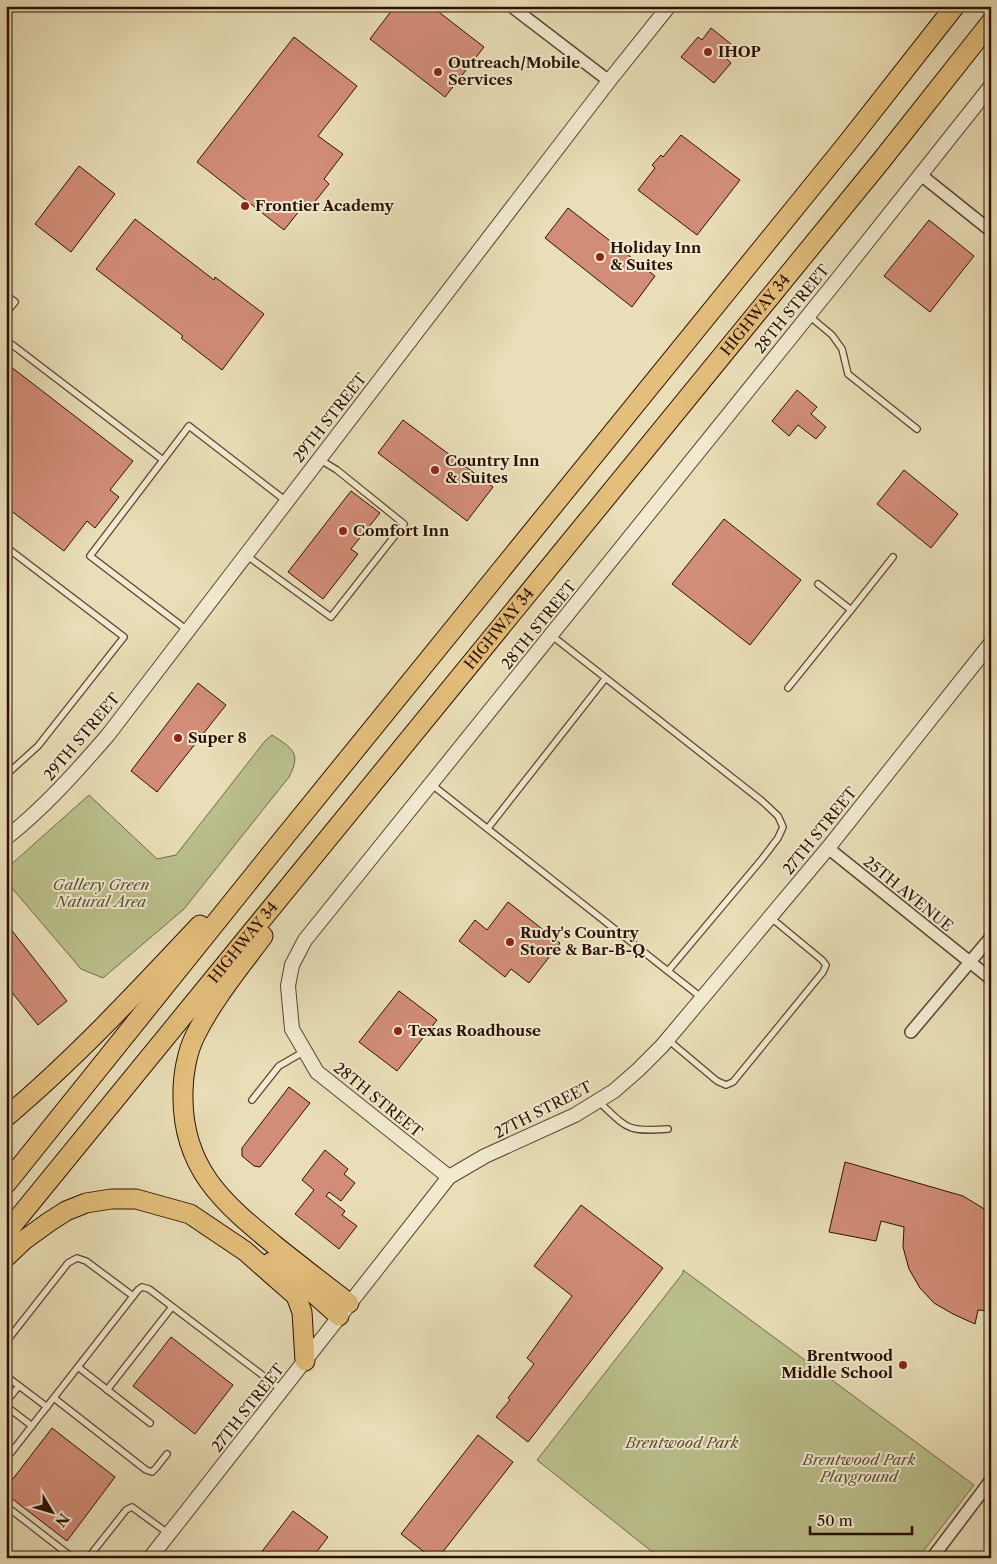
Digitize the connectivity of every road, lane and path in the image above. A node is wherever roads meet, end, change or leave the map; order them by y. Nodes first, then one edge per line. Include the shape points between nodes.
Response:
1 (511, 6) edge
2 (669, 6) edge
3 (955, 6) edge
4 (991, 22) edge
5 (609, 81) junction
6 (991, 86) edge
7 (921, 175) junction
8 (991, 231) edge
9 (6, 295) edge
10 (6, 313) edge
11 (808, 315) junction
12 (6, 340) edge
13 (917, 429) dead end
14 (319, 458) junction
15 (163, 460) junction
16 (286, 501) junction
17 (6, 547) edge
18 (245, 554) junction
19 (893, 557) dead end
20 (818, 584) dead end
21 (851, 610) junction
22 (187, 630) junction
23 (551, 636) junction
24 (991, 643) edge
25 (605, 679) junction
26 (788, 688) dead end
27 (6, 775) edge
28 (431, 784) junction
29 (488, 828) junction
30 (6, 838) edge
31 (828, 848) junction
32 (270, 855) junction
33 (280, 896) junction
34 (770, 917) junction
35 (991, 936) edge
36 (970, 962) junction
37 (668, 971) junction
38 (991, 979) edge
39 (702, 998) junction
40 (912, 1032) dead end
41 (667, 1040) junction
42 (305, 1051) junction
43 (252, 1100) dead end
44 (598, 1101) junction
45 (6, 1117) edge
46 (668, 1130) dead end
47 (449, 1177) junction
48 (6, 1184) edge
49 (6, 1233) edge
50 (245, 1251) junction
51 (6, 1256) edge
52 (133, 1296) junction
53 (172, 1307) junction
54 (344, 1310) junction
55 (6, 1342) edge
56 (305, 1361) junction
57 (78, 1367) junction
58 (6, 1376) edge
59 (19, 1386) junction
60 (107, 1390) junction
61 (282, 1390) junction
62 (54, 1398) junction
63 (6, 1404) edge
64 (47, 1407) junction
65 (150, 1422) dead end
66 (32, 1426) junction
67 (167, 1454) dead end
68 (6, 1459) edge
69 (991, 1480) edge
70 (6, 1506) edge
71 (169, 1534) junction
72 (73, 1558) edge
73 (88, 1558) edge
74 (150, 1558) edge
75 (932, 1558) edge

1 - 5 street
2 - 5 street, 29TH STREET
3 - 32 highway
4 - 33 highway, HIGHWAY 34 via 869,176
5 - 14 street, 29TH STREET
6 - 7 street, 28TH STREET
7 - 8 street
7 - 11 street, 28TH STREET
9 - 10 lane via 15,302
11 - 13 lane via 832,335 842,349 848,374
11 - 23 street, 28TH STREET
12 - 15 lane
14 - 16 street, 29TH STREET
14 - 18 lane via 404,524 330,616
15 - 16 lane via 189,426
15 - 22 lane via 90,556
16 - 18 street, 29TH STREET
17 - 27 lane via 124,636 38,746
18 - 22 street, 29TH STREET
19 - 21 lane
20 - 21 lane
21 - 26 lane
22 - 30 street, 29TH STREET via 108,735 65,785
23 - 25 lane
23 - 28 street, 28TH STREET
24 - 31 street, 27TH STREET
25 - 29 lane
25 - 37 lane via 762,801 778,816 783,827 762,859
28 - 29 lane
28 - 42 street, 28TH STREET via 305,940 292,965 288,986 292,1029
29 - 37 lane
31 - 34 street, 27TH STREET
31 - 36 street, 25TH AVENUE
32 - 45 highway via 228,894 50,1080
32 - 48 highway
33 - 49 highway, HIGHWAY 34
33 - 54 highway via 269,928 194,1038 183,1088 184,1128 201,1169 217,1194
34 - 39 street, 27TH STREET
34 - 41 lane via 826,965 733,1082 726,1085 717,1081
35 - 36 street
36 - 38 street, 25TH AVENUE
36 - 40 street
37 - 39 lane
39 - 41 street, 27TH STREET
41 - 44 street, 27TH STREET via 638,1070
42 - 43 lane via 279,1066
42 - 47 street, 28TH STREET via 317,1072
44 - 46 lane via 634,1130
44 - 47 street, 27TH STREET via 575,1116 485,1156
47 - 54 street, 27TH STREET
50 - 51 highway via 190,1214 136,1199 111,1199 86,1203 66,1211
50 - 54 highway via 269,1261
50 - 56 highway via 296,1296 304,1328
52 - 53 lane via 142,1287
52 - 55 lane via 86,1261 77,1258 68,1263
52 - 57 lane
53 - 60 lane
53 - 61 lane
54 - 56 street, 27TH STREET
56 - 61 street, 27TH STREET
57 - 60 lane
57 - 62 lane
58 - 59 lane
59 - 63 lane
59 - 64 lane
60 - 65 lane
61 - 71 street, 27TH STREET
62 - 64 lane
62 - 67 lane via 146,1470 152,1472
63 - 66 lane
64 - 66 lane
66 - 68 lane
69 - 75 street
70 - 72 lane
71 - 73 lane via 132,1506
71 - 74 street, 27TH STREET

